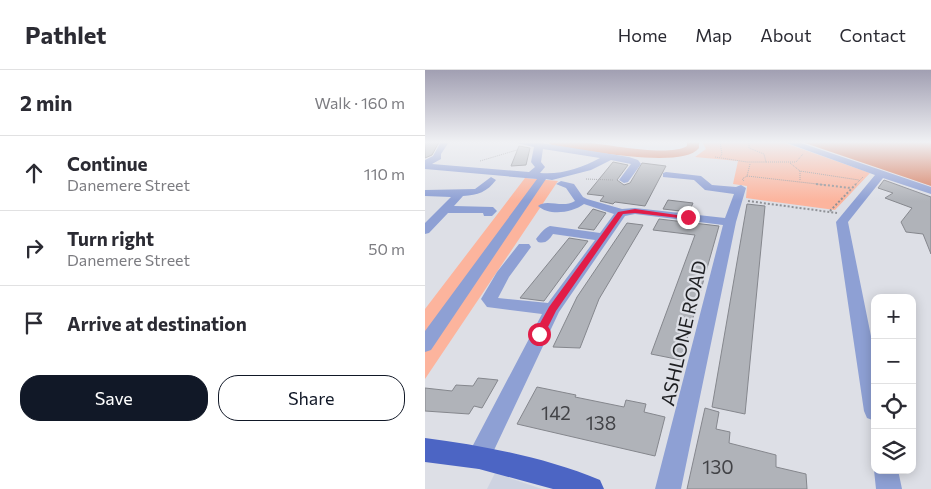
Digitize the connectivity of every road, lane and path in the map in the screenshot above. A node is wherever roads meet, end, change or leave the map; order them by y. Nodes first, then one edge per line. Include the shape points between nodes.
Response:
1 (536, 162) edge
2 (600, 162) edge
3 (633, 162) edge
4 (742, 162) edge
5 (766, 162) joint
6 (797, 162) edge
7 (845, 162) edge
8 (791, 163) junction
9 (750, 164) junction
10 (425, 165) edge
11 (800, 171) junction
12 (861, 171) dead end
13 (881, 174) junction
14 (537, 176) junction
15 (666, 176) dead end
16 (579, 178) dead end
17 (491, 180) dead end
18 (624, 180) joint
19 (859, 180) junction
20 (800, 182) junction
21 (561, 184) dead end
22 (851, 188) junction
23 (741, 189) junction
24 (931, 191) edge
25 (425, 193) edge
26 (457, 194) junction
27 (582, 200) junction
28 (544, 206) dead end
29 (490, 209) dead end
30 (445, 210) junction
31 (829, 211) junction
32 (621, 213) junction
33 (847, 215) junction
34 (730, 222) junction
35 (425, 230) edge
36 (603, 237) junction
37 (543, 239) dead end
38 (524, 247) dead end
39 (552, 310) junction
40 (425, 345) edge
41 (871, 389) edge
42 (425, 450) edge
43 (479, 457) junction
44 (886, 474) edge
45 (591, 489) edge
46 (668, 489) edge
47 (889, 489) edge

1 - 14 street via 540,167
2 - 14 street via 552,177
3 - 18 street via 636,164
4 - 9 path
5 - 8 path
5 - 9 path
6 - 8 path
7 - 13 street
8 - 11 path
9 - 23 path
10 - 14 street
11 - 19 path
11 - 20 path
12 - 19 path via 864,175
13 - 24 street
13 - 33 street
14 - 40 street
15 - 23 street via 692,174 709,188
16 - 18 path
17 - 26 street via 476,196
19 - 22 path
20 - 22 path
20 - 23 path
21 - 27 street via 570,186
22 - 31 path
23 - 31 path
23 - 34 street, ASHLONE ROAD
25 - 26 street
26 - 30 street
27 - 28 street via 568,209
27 - 32 street
29 - 30 street
30 - 35 street
31 - 33 path
32 - 34 street via 635,211
32 - 36 street
33 - 41 street via 842,222 843,237
34 - 46 street, ASHLONE ROAD
36 - 37 street via 550,230
36 - 39 street
38 - 39 street via 502,275 489,299 493,303
39 - 43 street
42 - 43 main road
43 - 45 main road
44 - 47 street

